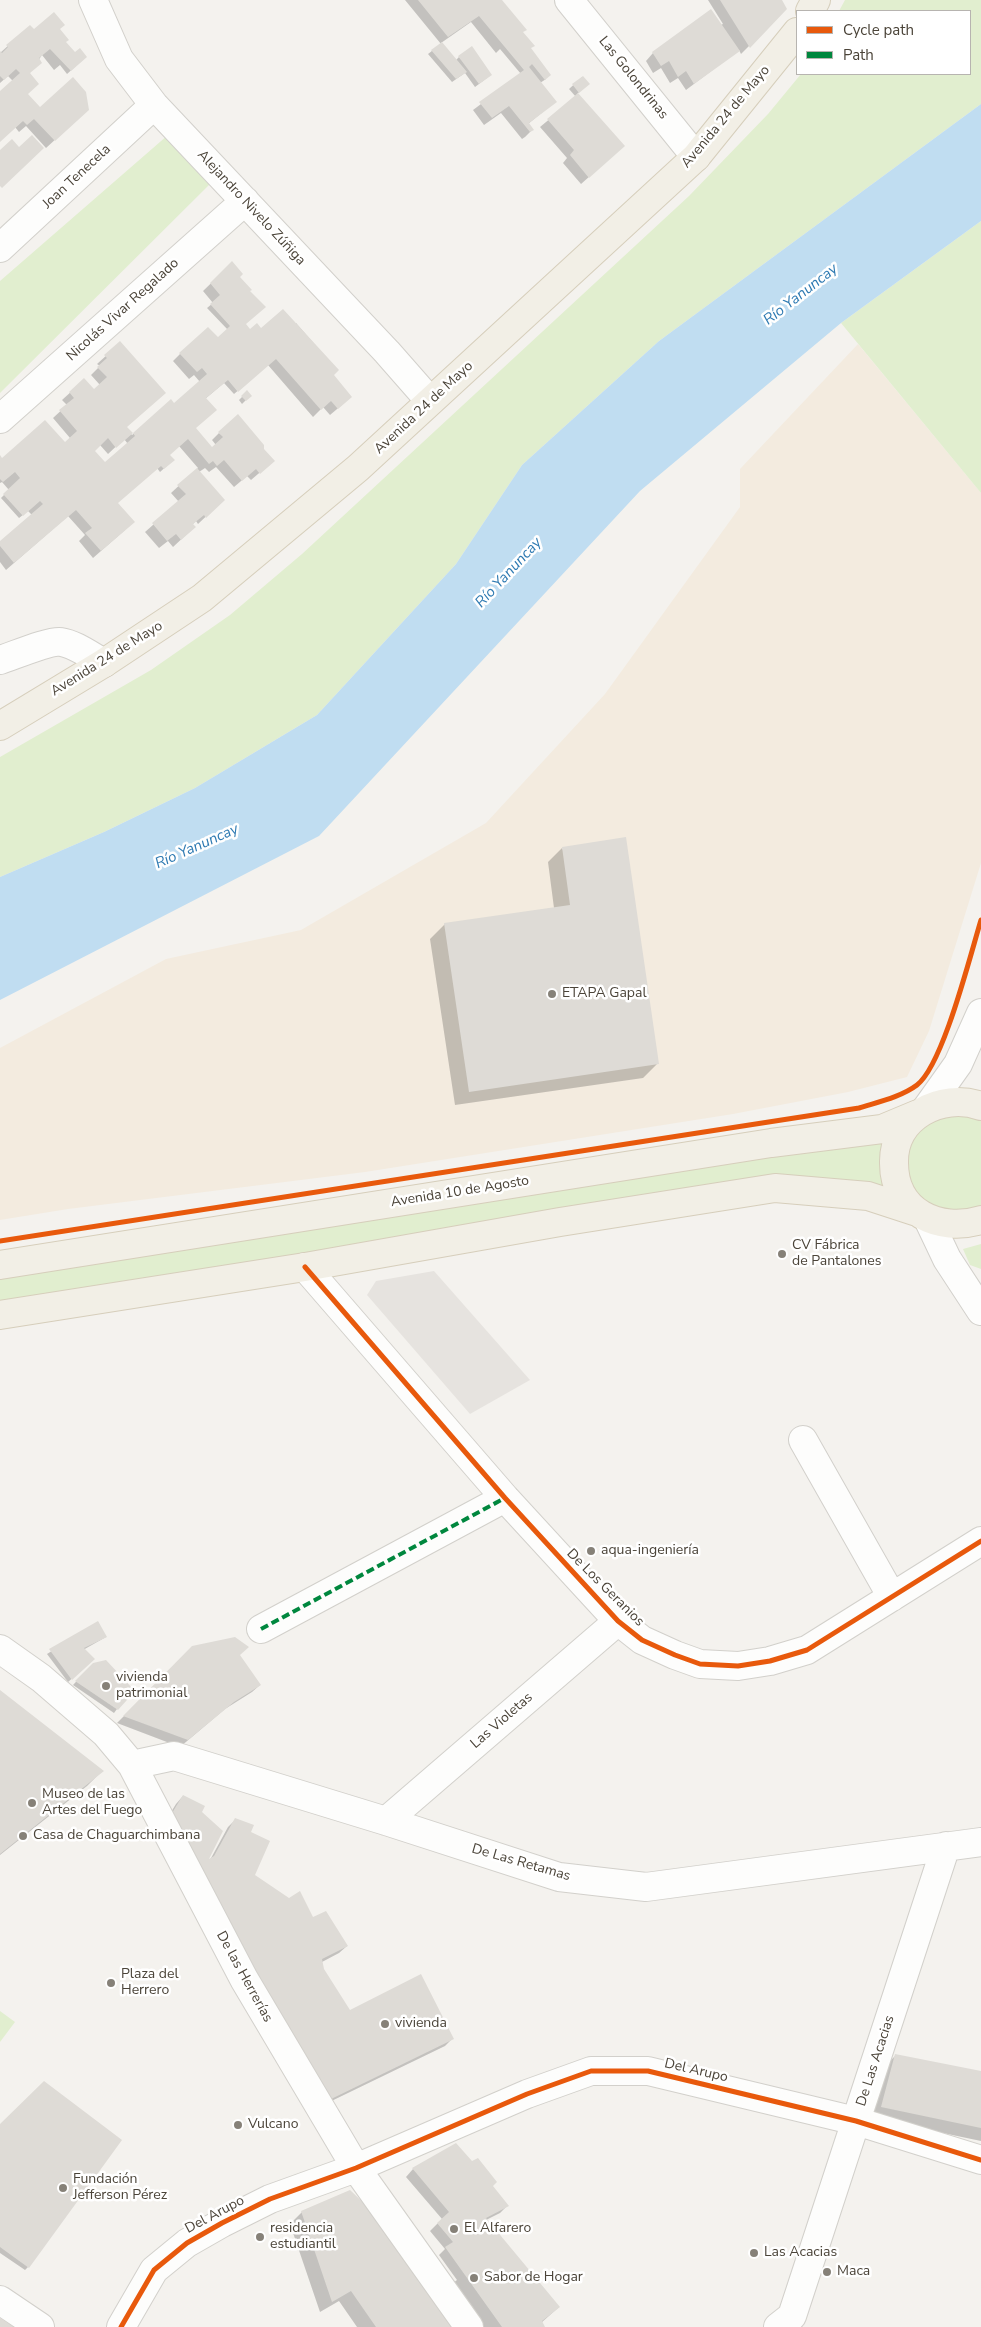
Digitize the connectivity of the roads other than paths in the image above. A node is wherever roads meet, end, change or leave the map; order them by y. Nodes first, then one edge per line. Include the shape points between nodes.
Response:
1 (93, 0) edge
2 (570, 0) edge
3 (796, 33) edge
4 (154, 106) junction
5 (696, 157) junction
6 (245, 201) junction
7 (0, 248) edge
8 (430, 402) junction
9 (0, 419) edge
10 (0, 660) edge
11 (104, 663) junction
12 (0, 726) edge
13 (981, 1013) edge
14 (981, 1058) edge
15 (981, 1064) edge
16 (981, 1106) edge
17 (922, 1112) junction
18 (922, 1215) junction
19 (981, 1220) edge
20 (0, 1265) edge
21 (304, 1267) junction
22 (981, 1311) edge
23 (0, 1315) edge
24 (802, 1440) dead end
25 (504, 1498) junction
26 (981, 1541) edge
27 (892, 1598) junction
28 (618, 1621) junction
29 (260, 1629) dead end
30 (0, 1649) edge
31 (132, 1765) junction
32 (386, 1821) junction
33 (981, 1842) edge
34 (946, 1846) junction
35 (856, 2121) junction
36 (981, 2160) edge
37 (356, 2168) junction
38 (0, 2300) edge
39 (794, 2323) edge
40 (40, 2327) edge
41 (121, 2327) edge
42 (469, 2327) edge

1 - 4 street, Alejandro Nivelo Zúñiga via 119,59
2 - 5 street, Las Golondrinas
3 - 5 main road, Avenida 24 de Mayo
4 - 6 street, Alejandro Nivelo Zúñiga
4 - 7 street, Joan Tenecela
5 - 8 main road, Avenida 24 de Mayo
6 - 8 street, Alejandro Nivelo Zúñiga
6 - 9 street, Nicolás Vivar Regalado
8 - 11 main road, Avenida 24 de Mayo via 358,468 202,598
10 - 11 street via 52,642 61,642
11 - 12 main road, Avenida 24 de Mayo
13 - 17 street via 958,1064
14 - 15 street
16 - 17 main road, Avenida 10 de Agosto via 942,1102
17 - 18 main road via 905,1128 897,1144 894,1162 896,1181 904,1198
17 - 20 main road, Avenida 10 de Agosto via 882,1128
18 - 19 main road via 955,1226
18 - 21 main road via 868,1196 775,1188
18 - 22 street
21 - 23 main road
21 - 25 street, De Los Geranios
24 - 27 street
25 - 28 street, De Los Geranios
25 - 29 street
26 - 27 street, De Los Geranios
27 - 28 street, De Los Geranios via 807,1650 738,1666 700,1664 674,1655 642,1640
28 - 32 street, Las Violetas
30 - 31 street, De las Herrerías via 41,1678 106,1734
31 - 32 street, De Las Retamas via 174,1756
31 - 37 street, De las Herrerías via 244,1980
32 - 34 street, De Las Retamas via 559,1877 646,1887
33 - 34 street, De Las Retamas
34 - 35 street, De Las Acacias
35 - 36 street, Del Arupo
35 - 37 street, Del Arupo via 648,2071 591,2071 526,2094
35 - 39 street, De Las Acacias
37 - 41 street, Del Arupo via 270,2199 187,2243 154,2270
37 - 42 street, De las Herrerías
38 - 40 street

